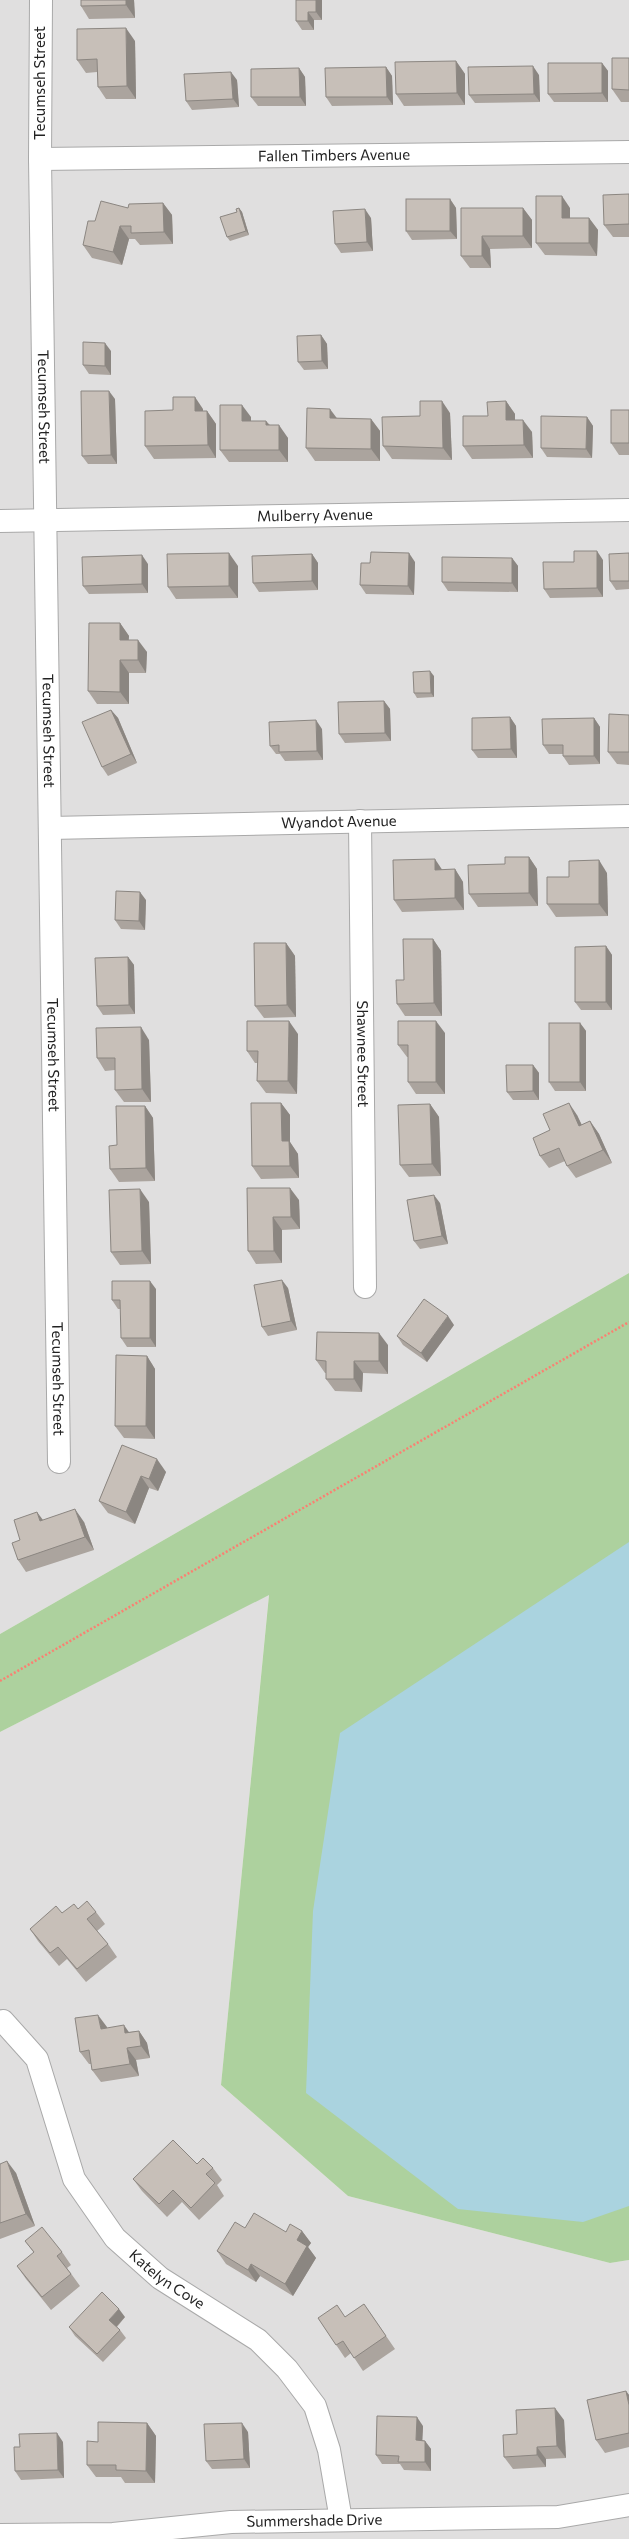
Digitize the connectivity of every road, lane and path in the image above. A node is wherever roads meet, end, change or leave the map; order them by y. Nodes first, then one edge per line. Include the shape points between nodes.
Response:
1 (41, 0) edge
2 (629, 152) edge
3 (40, 159) junction
4 (629, 510) edge
5 (0, 520) edge
6 (46, 520) junction
7 (629, 816) edge
8 (360, 821) junction
9 (50, 828) junction
10 (365, 1287) dead end
11 (629, 1322) edge
12 (59, 1462) dead end
13 (0, 1681) edge
14 (3, 2021) dead end
15 (629, 2505) edge
16 (341, 2520) junction
17 (0, 2536) edge

1 - 3 street, Tecumseh Street
2 - 3 street, Fallen Timbers Avenue
3 - 6 street, Tecumseh Street
4 - 6 street, Mulberry Avenue
5 - 6 street, Mulberry Avenue
6 - 9 street, Tecumseh Street
7 - 8 street, Wyandot Avenue
8 - 9 street, Wyandot Avenue
8 - 10 street, Shawnee Street
9 - 12 street, Tecumseh Street
11 - 13 path
14 - 16 street, Katelyn Cove via 37,2059 74,2179 115,2238 160,2278 258,2340 287,2369 315,2406 329,2450
15 - 16 street, Summershade Drive via 558,2517
16 - 17 street, Summershade Drive via 232,2522 113,2534

